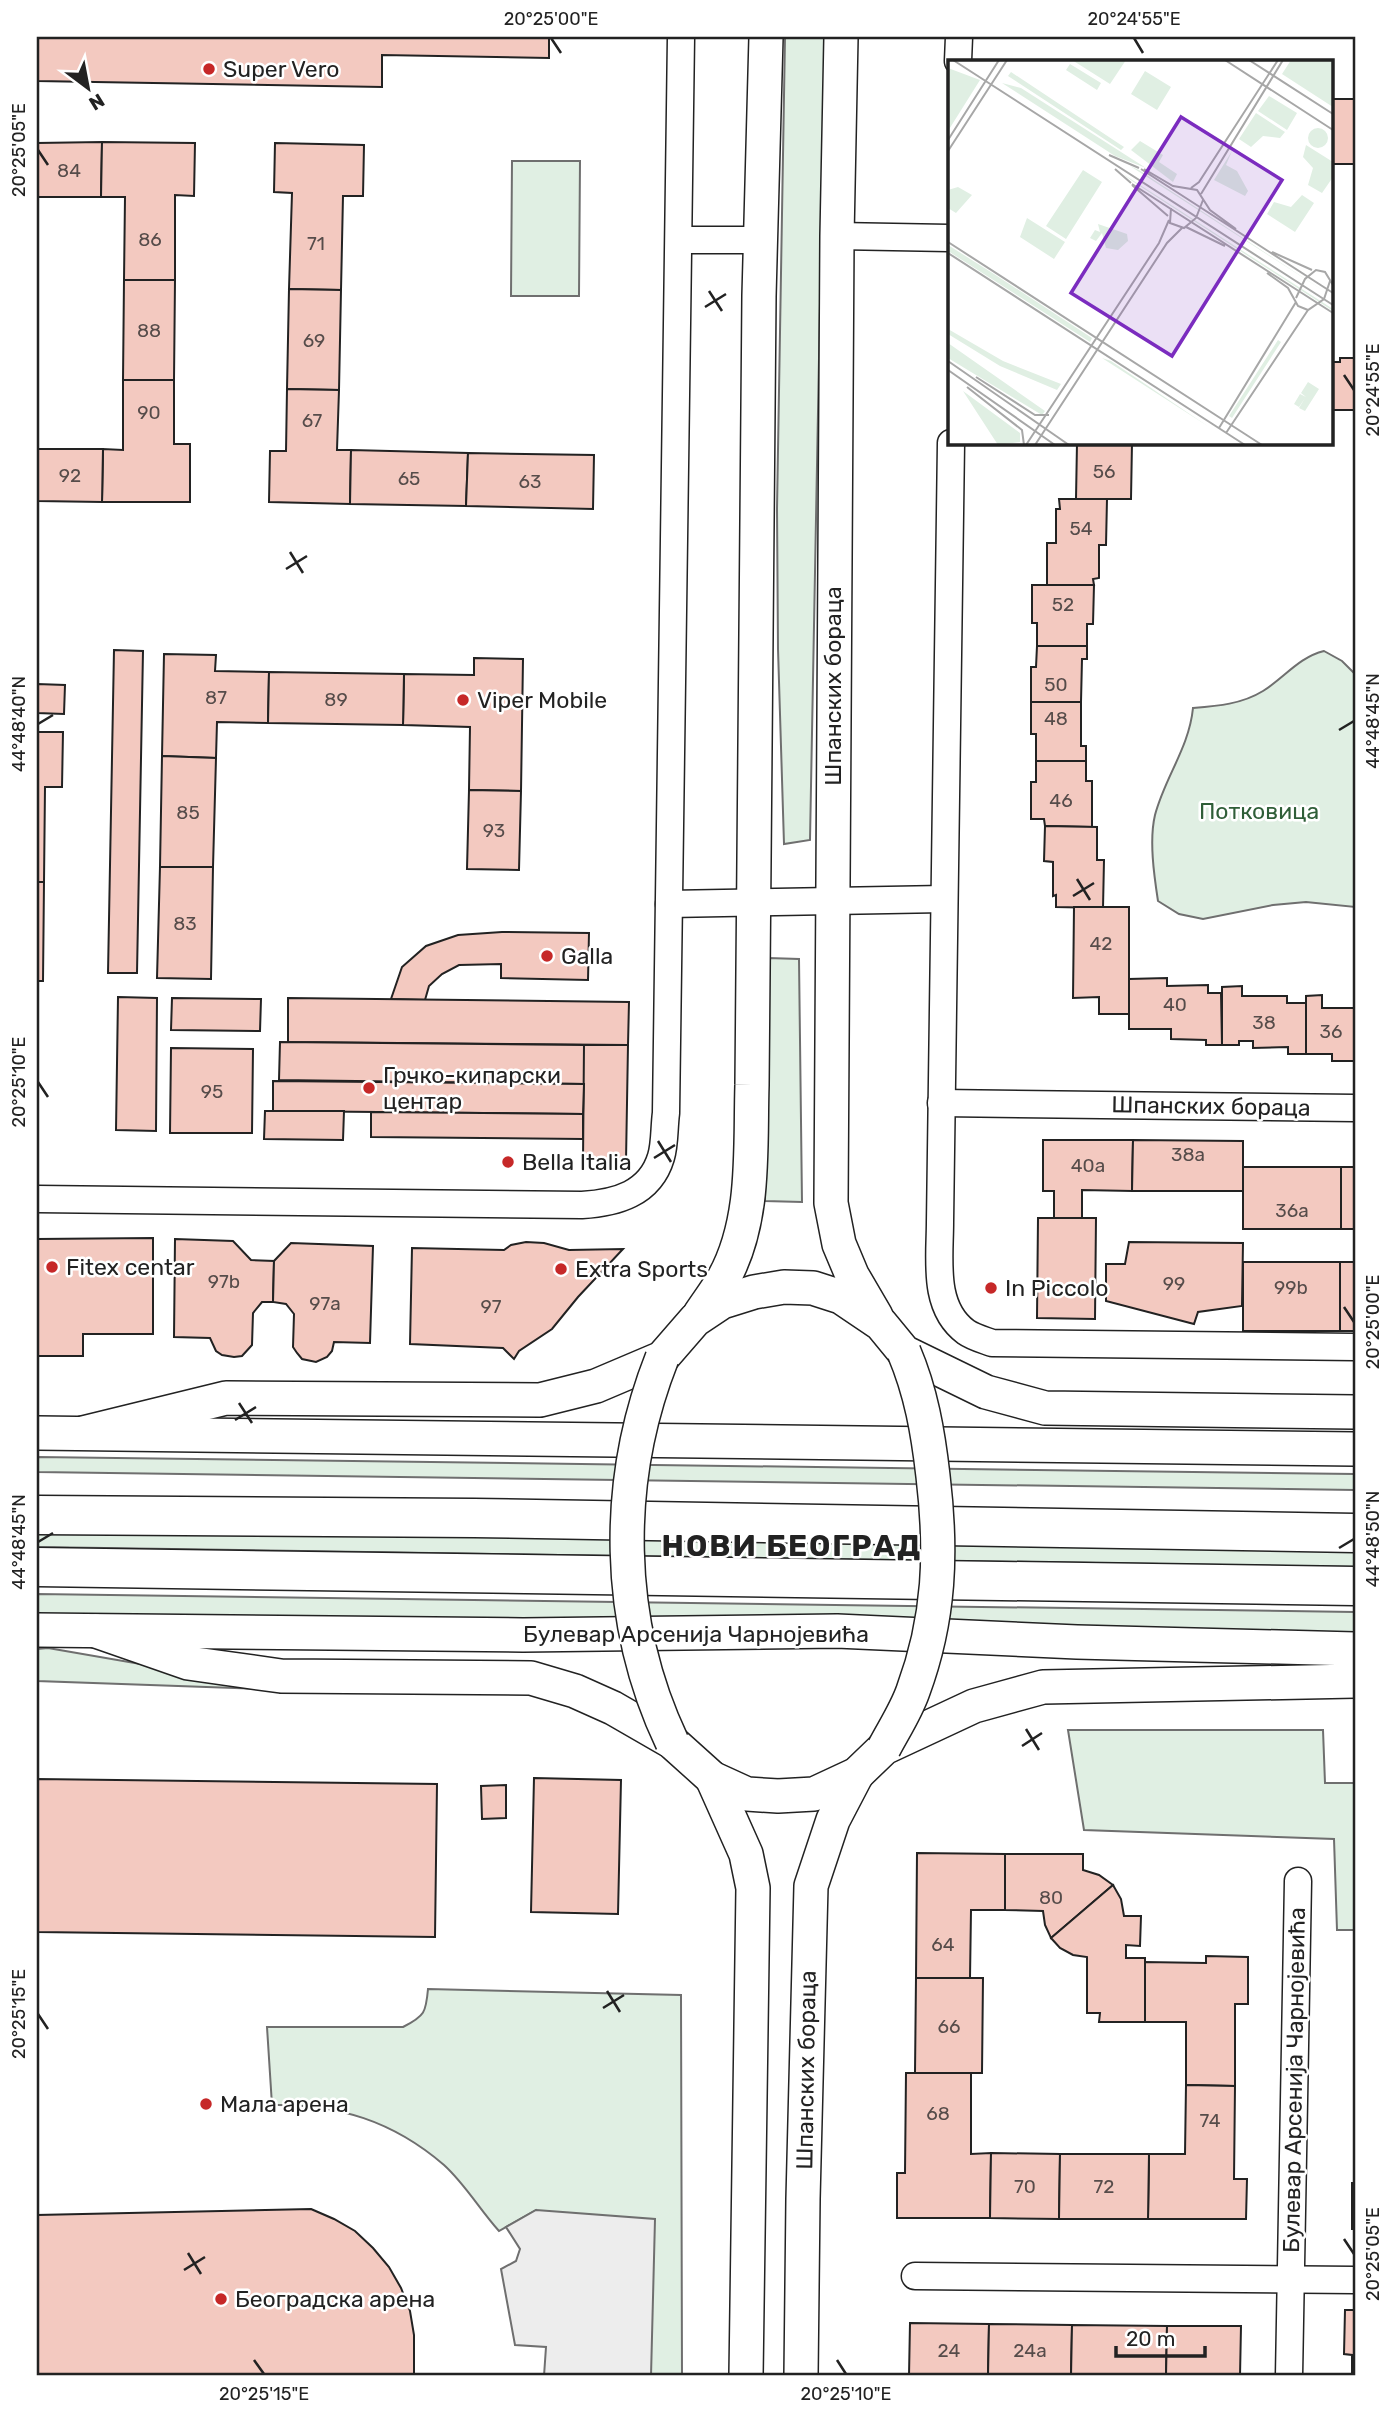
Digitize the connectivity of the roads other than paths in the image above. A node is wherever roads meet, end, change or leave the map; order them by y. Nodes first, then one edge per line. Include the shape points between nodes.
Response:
1 (681, 37) edge
2 (766, 37) edge
3 (841, 37) edge
4 (959, 37) edge
5 (958, 60) edge
6 (837, 236) junction
7 (948, 238) edge
8 (679, 240) junction
9 (760, 240) junction
10 (951, 444) edge
11 (944, 900) junction
12 (832, 901) junction
13 (754, 903) junction
14 (669, 905) junction
15 (941, 1103) junction
16 (1355, 1108) edge
17 (37, 1199) edge
18 (695, 1321) junction
19 (881, 1324) junction
20 (1355, 1347) edge
21 (904, 1352) junction
22 (662, 1358) junction
23 (1355, 1412) edge
24 (37, 1433) edge
25 (83, 1433) junction
26 (1355, 1449) edge
27 (37, 1515) edge
28 (1355, 1533) edge
29 (37, 1567) edge
30 (1355, 1586) edge
31 (37, 1630) edge
32 (96, 1631) junction
33 (1355, 1649) edge
34 (1355, 1681) edge
35 (672, 1742) junction
36 (884, 1748) junction
37 (858, 1774) junction
38 (712, 1778) junction
39 (1298, 1881) dead end
40 (915, 2276) dead end
41 (1290, 2280) junction
42 (1355, 2280) edge
43 (746, 2376) edge
44 (801, 2376) edge
45 (1289, 2376) edge

1 - 8 street
2 - 9 street
3 - 6 street, Шпанских бораца
4 - 5 street
6 - 7 street
6 - 12 street, Шпанских бораца
8 - 9 street
8 - 14 street
9 - 13 street
10 - 11 street
11 - 12 street
11 - 15 street
12 - 13 street
12 - 19 street, Шпанских бораца via 831,1203 839,1244
13 - 14 street
13 - 18 street via 748,1200 744,1227 724,1278
14 - 17 street via 662,1154 652,1175 625,1198 582,1205
15 - 16 street, Шпанских бораца
15 - 20 street via 940,1284 948,1311 967,1332 992,1343
18 - 19 street via 722,1302 784,1287 813,1288 841,1297
18 - 22 street
19 - 21 street
21 - 23 street via 986,1392 1045,1408
21 - 36 street, bridge via 926,1427 937,1513 939,1579 913,1692
22 - 25 street via 596,1386 540,1400 226,1398
22 - 35 street, bridge via 639,1434 626,1511 626,1564 645,1675
24 - 25 street
25 - 26 street
27 - 28 highway
29 - 30 highway
31 - 32 street, Булевар Арсенија Чарнојевића
32 - 33 street, Булевар Арсенија Чарнојевића via 509,1635 837,1631
32 - 35 street via 188,1663 281,1676 531,1678 575,1690
34 - 36 street via 1043,1687 974,1706
35 - 38 street
36 - 37 street
37 - 38 street via 814,1794 796,1796 747,1794
37 - 44 street, Шпанских бораца via 833,1820 811,1886
38 - 43 street via 746,1854 752,1888
39 - 41 street, Булевар Арсенија Чарнојевића
40 - 41 street, Булевар Арсенија Чарнојевића
41 - 42 street, Булевар Арсенија Чарнојевића
41 - 45 street

